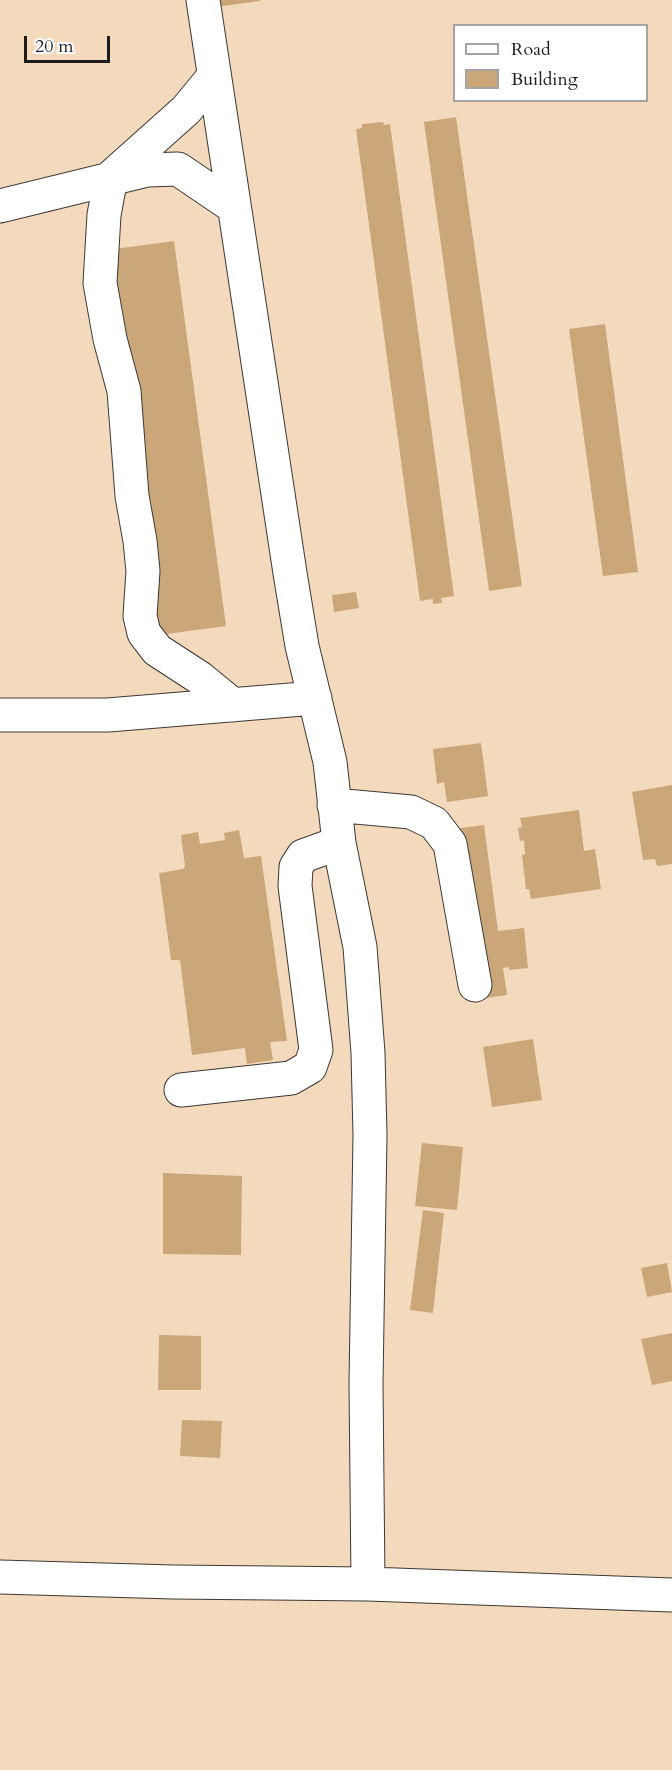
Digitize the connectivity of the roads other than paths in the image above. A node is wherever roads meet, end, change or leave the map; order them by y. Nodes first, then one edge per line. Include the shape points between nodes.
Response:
1 (203, 0) edge
2 (214, 76) junction
3 (111, 177) junction
4 (0, 206) edge
5 (234, 207) junction
6 (315, 698) junction
7 (233, 705) junction
8 (0, 715) edge
9 (334, 805) junction
10 (339, 843) junction
11 (475, 985) dead end
12 (316, 1050) junction
13 (368, 1053) junction
14 (181, 1090) dead end
15 (0, 1577) edge
16 (368, 1584) junction
17 (672, 1595) edge

1 - 2 street
2 - 3 street via 186,110
2 - 5 street
3 - 4 street
3 - 5 street via 178,169
3 - 7 street via 104,215 100,283 124,391 132,496 143,571 140,616 144,633 157,650
5 - 6 street via 291,584
6 - 7 street
6 - 9 street via 330,762
7 - 8 street via 108,715
9 - 10 street
9 - 11 street via 411,812 434,823 450,844
10 - 12 street via 303,856 296,867 295,886
10 - 13 street via 360,947
12 - 13 street
12 - 14 street via 310,1067 291,1078
13 - 16 street
15 - 16 street
16 - 17 street

